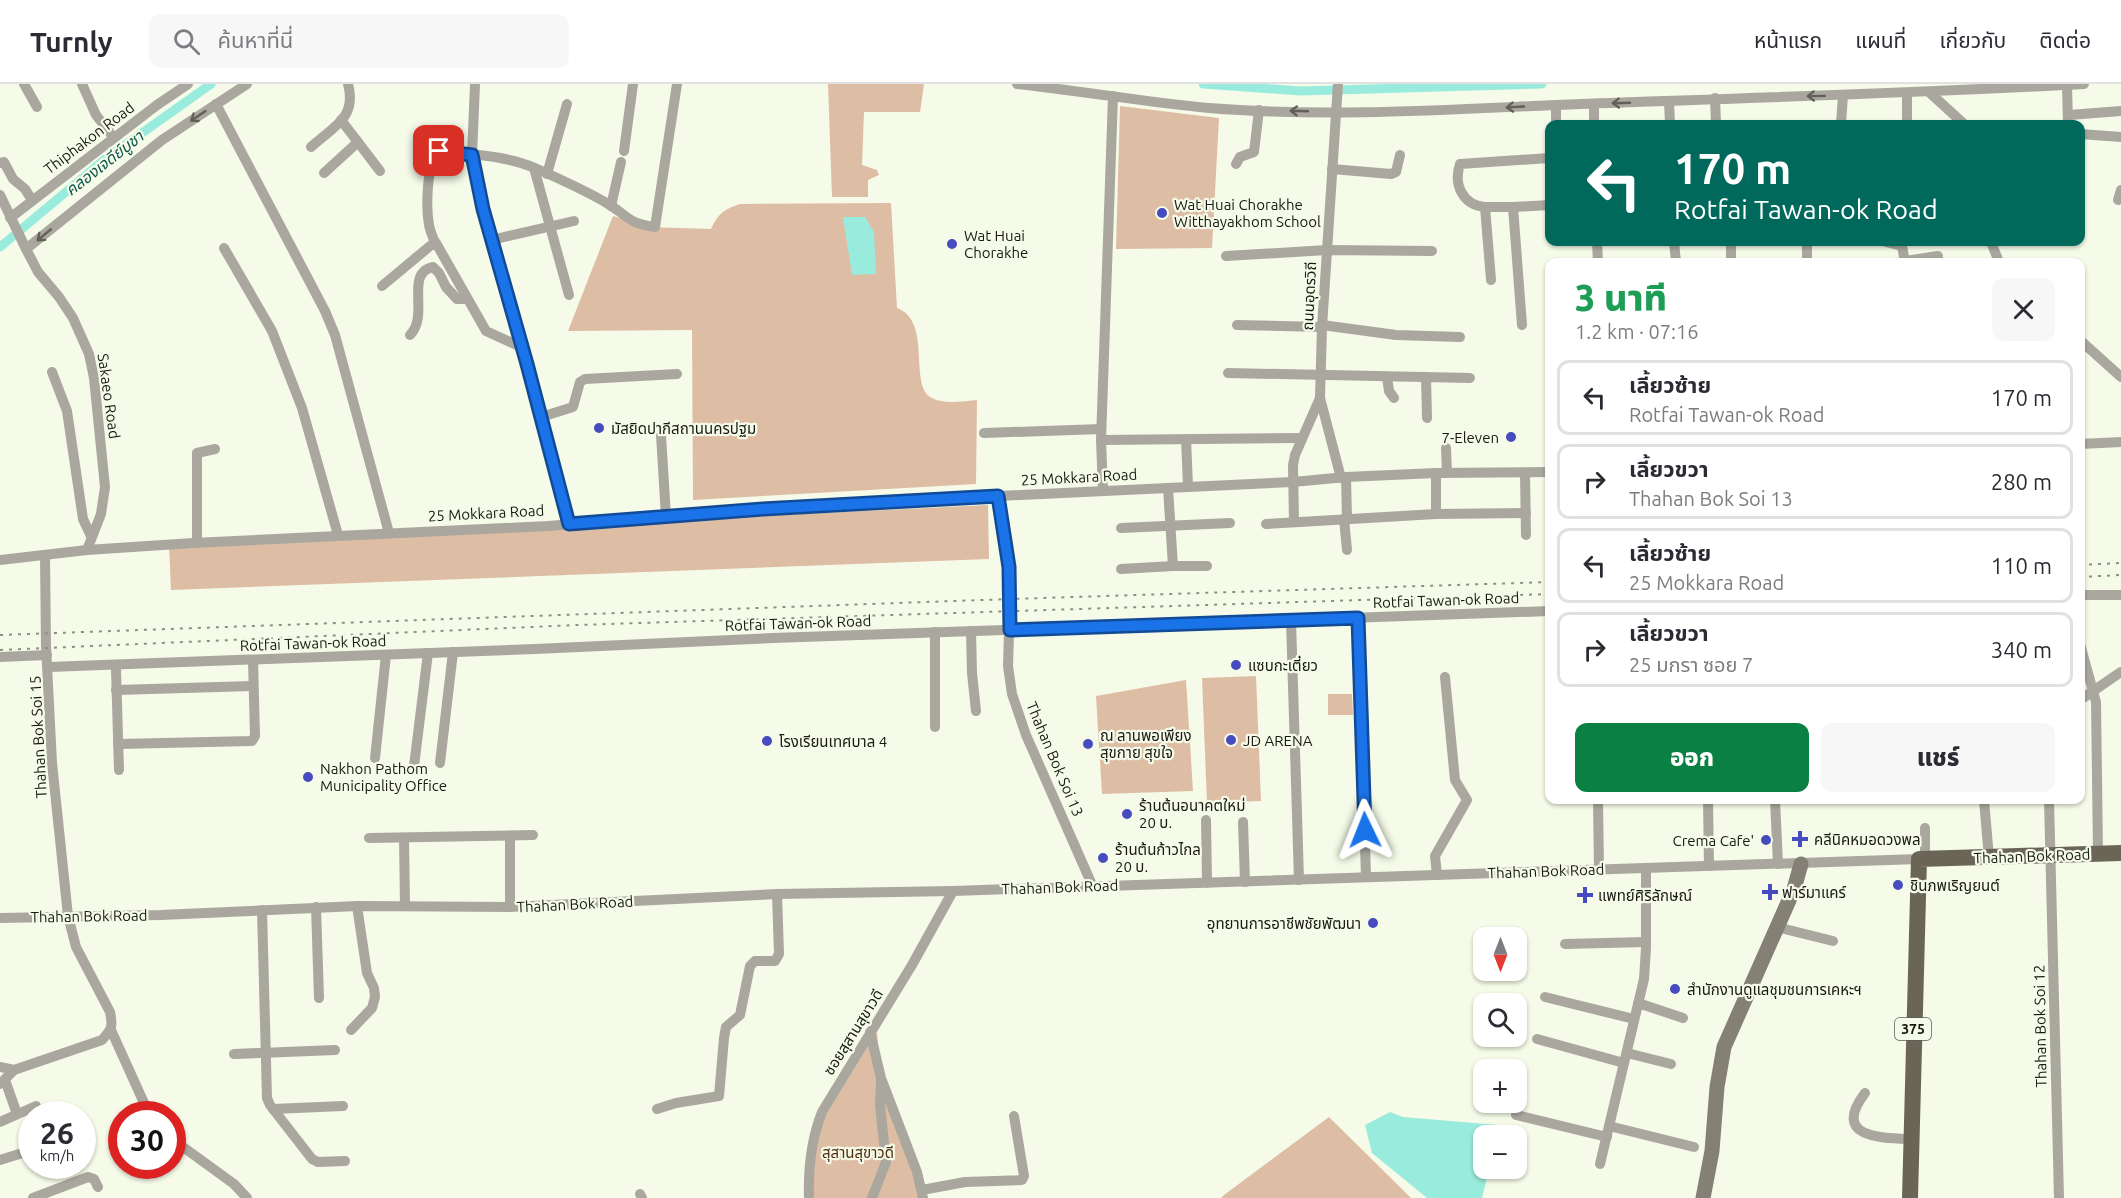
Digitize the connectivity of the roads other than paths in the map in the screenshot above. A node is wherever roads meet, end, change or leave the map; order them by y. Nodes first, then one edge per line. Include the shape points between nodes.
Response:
1 (24, 84) edge
2 (82, 84) edge
3 (188, 84) edge
4 (247, 84) edge
5 (348, 84) edge
6 (475, 84) edge
7 (633, 84) edge
8 (677, 84) edge
9 (1017, 84) edge
10 (1338, 84) edge
11 (2084, 84) edge
12 (2067, 85) edge
13 (1952, 88) edge
14 (1754, 90) edge
15 (1929, 92) junction
16 (1907, 93) junction
17 (1843, 95) junction
18 (1113, 96) junction
19 (1715, 98) junction
20 (1669, 100) junction
21 (216, 104) junction
22 (567, 104) dead end
23 (1594, 104) junction
24 (1556, 105) junction
25 (37, 107) dead end
26 (1336, 108) junction
27 (1259, 110) junction
28 (2121, 111) edge
29 (341, 120) junction
30 (1556, 120) edge
31 (1594, 120) edge
32 (1670, 120) edge
33 (1716, 120) edge
34 (1841, 120) edge
35 (1907, 120) edge
36 (1960, 120) edge
37 (2069, 120) edge
38 (2085, 134) edge
39 (2121, 137) edge
40 (114, 138) junction
41 (358, 142) junction
42 (311, 147) dead end
43 (472, 155) junction
44 (1400, 155) dead end
45 (1545, 158) edge
46 (0, 163) edge
47 (1236, 164) dead end
48 (534, 168) junction
49 (1332, 168) junction
50 (380, 171) dead end
51 (324, 172) dead end
52 (547, 174) junction
53 (0, 195) edge
54 (32, 200) junction
55 (1545, 205) edge
56 (611, 206) junction
57 (1485, 207) junction
58 (1513, 207) junction
59 (574, 220) dead end
60 (11, 221) junction
61 (550, 226) junction
62 (491, 240) junction
63 (435, 243) junction
64 (24, 246) junction
65 (224, 248) dead end
66 (1327, 250) junction
67 (1432, 251) dead end
68 (1226, 256) dead end
69 (1938, 256) dead end
70 (1927, 258) edge
71 (1491, 280) dead end
72 (382, 286) dead end
73 (569, 294) dead end
74 (467, 299) junction
75 (1237, 325) dead end
76 (1522, 325) dead end
77 (1322, 326) junction
78 (410, 335) dead end
79 (1460, 337) dead end
80 (2085, 344) edge
81 (523, 348) junction
82 (2120, 371) edge
83 (52, 372) dead end
84 (1228, 373) dead end
85 (677, 374) dead end
86 (1321, 376) junction
87 (1387, 377) junction
88 (1426, 377) junction
89 (1470, 378) dead end
90 (1320, 398) junction
91 (1394, 398) dead end
92 (541, 417) junction
93 (1427, 418) dead end
94 (984, 433) dead end
95 (661, 435) dead end
96 (1101, 435) junction
97 (1301, 438) junction
98 (1186, 439) junction
99 (2121, 442) edge
100 (2085, 444) edge
101 (1446, 448) dead end
102 (215, 449) dead end
103 (1545, 472) edge
104 (1441, 473) junction
105 (1525, 473) junction
106 (1344, 477) junction
107 (1293, 482) junction
108 (1188, 486) junction
109 (1168, 488) junction
110 (1103, 491) junction
111 (998, 496) junction
112 (1526, 513) junction
113 (1436, 514) junction
114 (666, 517) junction
115 (1346, 518) junction
116 (1294, 522) junction
117 (1230, 523) dead end
118 (569, 524) junction
119 (1266, 524) dead end
120 (1171, 526) junction
121 (1121, 528) dead end
122 (389, 532) junction
123 (1526, 535) dead end
124 (91, 536) junction
125 (338, 536) junction
126 (198, 543) junction
127 (87, 550) junction
128 (1347, 550) dead end
129 (45, 556) junction
130 (0, 560) edge
131 (1173, 566) junction
132 (1207, 566) dead end
133 (1121, 569) dead end
134 (2121, 595) edge
135 (2085, 596) edge
136 (1545, 611) edge
137 (1358, 618) junction
138 (1291, 621) junction
139 (1010, 630) junction
140 (971, 631) junction
141 (935, 632) junction
142 (453, 652) junction
143 (428, 653) junction
144 (47, 655) junction
145 (386, 655) junction
146 (0, 657) edge
147 (253, 660) junction
148 (2085, 662) edge
149 (49, 667) junction
150 (116, 670) dead end
151 (2121, 672) edge
152 (1445, 677) dead end
153 (253, 686) junction
154 (116, 690) junction
155 (2093, 692) junction
156 (2085, 697) edge
157 (976, 711) dead end
158 (935, 727) dead end
159 (118, 744) junction
160 (375, 758) dead end
161 (440, 764) dead end
162 (414, 766) dead end
163 (119, 770) dead end
164 (1598, 804) edge
165 (1708, 804) edge
166 (1775, 804) edge
167 (1984, 804) edge
168 (2049, 804) edge
169 (1206, 820) dead end
170 (1243, 822) dead end
171 (1925, 828) dead end
172 (533, 835) dead end
173 (510, 836) junction
174 (369, 838) dead end
175 (404, 838) junction
176 (2098, 853) junction
177 (2121, 853) edge
178 (2051, 854) junction
179 (1989, 858) junction
180 (1922, 859) junction
181 (1778, 864) junction
182 (1801, 864) junction
183 (1709, 866) junction
184 (1646, 868) junction
185 (1599, 870) junction
186 (1437, 875) junction
187 (1366, 877) junction
188 (1299, 880) junction
189 (1245, 882) junction
190 (1207, 883) junction
191 (1093, 887) junction
192 (953, 891) junction
193 (777, 894) junction
194 (357, 906) junction
195 (405, 906) junction
196 (316, 907) junction
197 (510, 907) junction
198 (262, 910) junction
199 (68, 916) junction
200 (0, 918) edge
201 (1777, 927) junction
202 (1833, 941) dead end
203 (1646, 942) junction
204 (1565, 944) dead end
205 (1545, 997) dead end
206 (319, 998) dead end
207 (1638, 1003) junction
208 (1683, 1018) dead end
209 (1634, 1019) junction
210 (111, 1030) junction
211 (351, 1030) dead end
212 (870, 1032) junction
213 (1537, 1039) dead end
214 (335, 1050) dead end
215 (267, 1053) junction
216 (234, 1054) dead end
217 (1625, 1058) junction
218 (1671, 1064) dead end
219 (0, 1067) edge
220 (14, 1070) junction
221 (881, 1078) junction
222 (2, 1082) edge
223 (1865, 1093) dead end
224 (143, 1101) edge
225 (343, 1106) dead end
226 (657, 1108) dead end
227 (273, 1109) junction
228 (17, 1114) joint
229 (1516, 1115) dead end
230 (1014, 1116) dead end
231 (0, 1122) edge
232 (1608, 1131) junction
233 (1911, 1139) junction
234 (1694, 1148) dead end
235 (186, 1149) edge
236 (18, 1154) edge
237 (0, 1160) edge
238 (345, 1161) dead end
239 (1600, 1164) dead end
240 (98, 1187) dead end
241 (922, 1194) edge
242 (33, 1198) edge
243 (247, 1198) edge
244 (809, 1198) edge
245 (872, 1198) edge
246 (1703, 1198) edge
247 (1910, 1198) edge
248 (2059, 1198) edge

1 - 25 street
2 - 40 street via 96,115
3 - 40 street, Thiphakon Road
4 - 21 street
5 - 29 street via 352,99
6 - 43 street
7 - 56 street
8 - 56 street via 655,227 634,223
9 - 18 street
10 - 26 street, ถนนอุดรวิถี
11 - 12 street
12 - 13 street
12 - 37 street
13 - 15 street
17 -> 14 street
14 - 19 street
15 - 16 street
15 - 36 street
16 - 17 street
16 - 35 street
17 - 34 street
18 - 27 street
18 - 96 street
19 - 20 street
19 - 33 street
20 -> 23 street
20 - 32 street
21 -> 64 street via 162,140
21 - 122 street via 335,336
22 - 52 street
23 - 24 street
23 - 31 street
24 -> 26 street via 1406,112
24 - 30 street
26 -> 27 street
26 - 49 street, ถนนอุดรวิถี
27 - 47 street via 1254,152 1240,157
28 - 37 street
29 - 41 street
29 - 42 street
38 - 39 street
40 - 54 street, Thiphakon Road
41 - 50 street
41 - 51 street
43 - 48 street via 493,156
43 - 62 street
43 - 63 street via 436,153 428,179 428,224
44 - 49 street via 1396,172 1391,174
45 - 57 street via 1460,164 1458,175 1464,198
46 - 54 street via 4,162
48 - 52 street
48 - 61 street
49 - 66 street, ถนนอุดรวิถี
52 - 56 street
53 - 60 street, Sakaeo Road
54 - 60 street, Thiphakon Road
55 - 58 street
57 - 58 street
57 - 71 street
58 - 76 street
59 - 61 street
60 - 64 street, Sakaeo Road
61 - 62 street
61 - 73 street
62 - 81 street
63 - 72 street
63 - 74 street
64 - 124 street, Sakaeo Road via 38,272 73,318 89,354 105,487
65 - 125 street via 272,331 302,408
66 - 67 street
66 - 68 street
66 - 77 street, ถนนอุดรวิถี
69 - 70 street
74 - 78 street via 457,299 436,269 425,270 417,285 420,312
74 - 81 street via 486,331
75 - 77 street
77 - 79 street via 1396,335
77 - 86 street, ถนนอุดรวิถี
80 - 82 street
81 - 92 street
83 - 124 street via 67,411 83,519
84 - 86 street
85 - 92 street via 585,379 580,382 573,407
86 - 87 street
86 - 90 street, ถนนอุดรวิถี
87 - 88 street
87 - 91 street
88 - 89 street
88 - 93 street
90 - 97 street
90 - 106 street, ถนนอุดรวิถี
92 - 118 street
94 - 96 street
95 - 114 street
96 - 98 street
96 - 110 street
97 - 98 street
97 - 107 street via 1295,454
98 - 108 street
99 - 100 street
101 - 104 street
102 - 126 street via 201,451 196,457
103 - 105 street, 25 Mokkara Road
104 - 105 street, 25 Mokkara Road
104 - 106 street, 25 Mokkara Road
104 - 113 street
105 - 112 street
106 - 107 street, 25 Mokkara Road
106 - 115 street, ถนนอุดรวิถี
107 - 108 street, 25 Mokkara Road
107 - 116 street
108 - 109 street, 25 Mokkara Road
109 - 110 street, 25 Mokkara Road
109 - 120 street
110 - 111 street, 25 Mokkara Road
111 - 114 street, 25 Mokkara Road
111 - 139 street, Thahan Bok Soi 13 via 1009,567
112 - 113 street
112 - 123 street
113 - 115 street
114 - 118 street, 25 Mokkara Road
115 - 116 street
115 - 128 street, ถนนอุดรวิถี
116 - 119 street
117 - 120 street
118 - 122 street, 25 Mokkara Road
120 - 121 street
120 - 131 street
122 - 125 street, 25 Mokkara Road
124 - 127 street, Sakaeo Road
125 - 126 street, 25 Mokkara Road
126 - 127 street, 25 Mokkara Road
127 - 129 street, 25 Mokkara Road
129 - 130 street, 25 Mokkara Road
129 - 144 street, Thahan Bok Soi 15
131 - 132 street
131 - 133 street
134 - 135 street
136 - 137 street, Rotfai Tawan-ok Road
137 - 138 street, Rotfai Tawan-ok Road
137 - 187 street
138 - 139 street, Rotfai Tawan-ok Road
138 - 188 street
139 - 140 street, Rotfai Tawan-ok Road
139 - 191 street, Thahan Bok Soi 13 via 1008,666 1012,693 1026,735
140 - 141 street, Rotfai Tawan-ok Road
140 - 157 street
141 - 142 street, Rotfai Tawan-ok Road
141 - 158 street
142 - 143 street, Rotfai Tawan-ok Road
142 - 161 street
143 - 145 street, Rotfai Tawan-ok Road
143 - 162 street
144 - 146 street
144 - 149 street, Thahan Bok Soi 15
145 - 147 street, Rotfai Tawan-ok Road
145 - 160 street
147 - 149 street, Rotfai Tawan-ok Road
147 - 153 street
148 - 155 street
149 - 199 street, Thahan Bok Soi 15 via 52,763
150 - 154 street
151 - 155 street
152 - 186 street via 1455,780 1467,800 1435,856
153 - 154 street
153 - 159 street via 252,741
154 - 159 street
155 - 156 street
155 - 176 street
159 - 163 street
164 - 185 street
165 - 183 street
166 - 181 street
167 - 179 street
168 - 178 street, Thahan Bok Soi 12
169 - 190 street
170 - 189 street
171 - 180 street
172 - 173 street
173 - 175 street
173 - 197 street
174 - 175 street
175 - 195 street
176 - 177 main road, Thahan Bok Road
176 - 178 main road, Thahan Bok Road
178 - 179 main road, Thahan Bok Road
178 - 248 street, Thahan Bok Soi 12
179 - 180 main road, Thahan Bok Road
180 - 182 street, Thahan Bok Road
180 - 233 main road, 375
181 - 182 street, Thahan Bok Road
181 - 183 street, Thahan Bok Road
182 - 201 street
183 - 184 street, Thahan Bok Road
184 - 185 street, Thahan Bok Road
184 - 203 street
185 - 186 street, Thahan Bok Road
186 - 187 street, Thahan Bok Road
187 - 188 street, Thahan Bok Road
188 - 189 street, Thahan Bok Road
189 - 190 street, Thahan Bok Road
190 - 191 street, Thahan Bok Road
191 - 192 street, Thahan Bok Road
192 - 193 street, Thahan Bok Road
192 - 212 street, ซอยสุสานสุขาวดี
193 - 197 street, Thahan Bok Road
193 - 226 street via 779,954 775,961 755,961 750,966 740,1015 726,1028 719,1096
194 - 195 street, Thahan Bok Road
194 - 196 street, Thahan Bok Road
194 - 211 street via 367,973 375,998 372,1008
195 - 197 street, Thahan Bok Road
196 - 198 street, Thahan Bok Road
196 - 206 street
198 - 199 street, Thahan Bok Road
198 - 215 street
199 - 200 street, Thahan Bok Road
199 - 210 street, Thahan Bok Soi 15 via 76,947 110,1012
201 - 202 street
201 - 246 street via 1724,1047 1712,1157
203 - 204 street
203 - 207 street
205 - 209 street
207 - 208 street
207 - 209 street
209 - 217 street
210 - 220 street via 102,1040
210 - 224 street, Thahan Bok Soi 15
212 - 221 street
212 - 244 street, ซอยสุสานสุขาวดี via 822,1112 810,1152
213 - 217 street
214 - 215 street
215 - 216 street
215 - 227 street via 267,1098
217 - 218 street
217 - 232 street
219 - 220 street
220 - 222 street
221 - 241 street
221 - 245 street via 886,1161
222 - 228 street
223 - 233 street via 1856,1108 1858,1129 1877,1138
225 - 227 street
227 - 238 street via 312,1159
228 - 231 street
229 - 232 street
230 - 241 street via 1022,1180 965,1182
232 - 234 street
232 - 239 street
233 - 247 main road, 375
235 - 243 street
236 - 237 street
240 - 242 street via 88,1177

